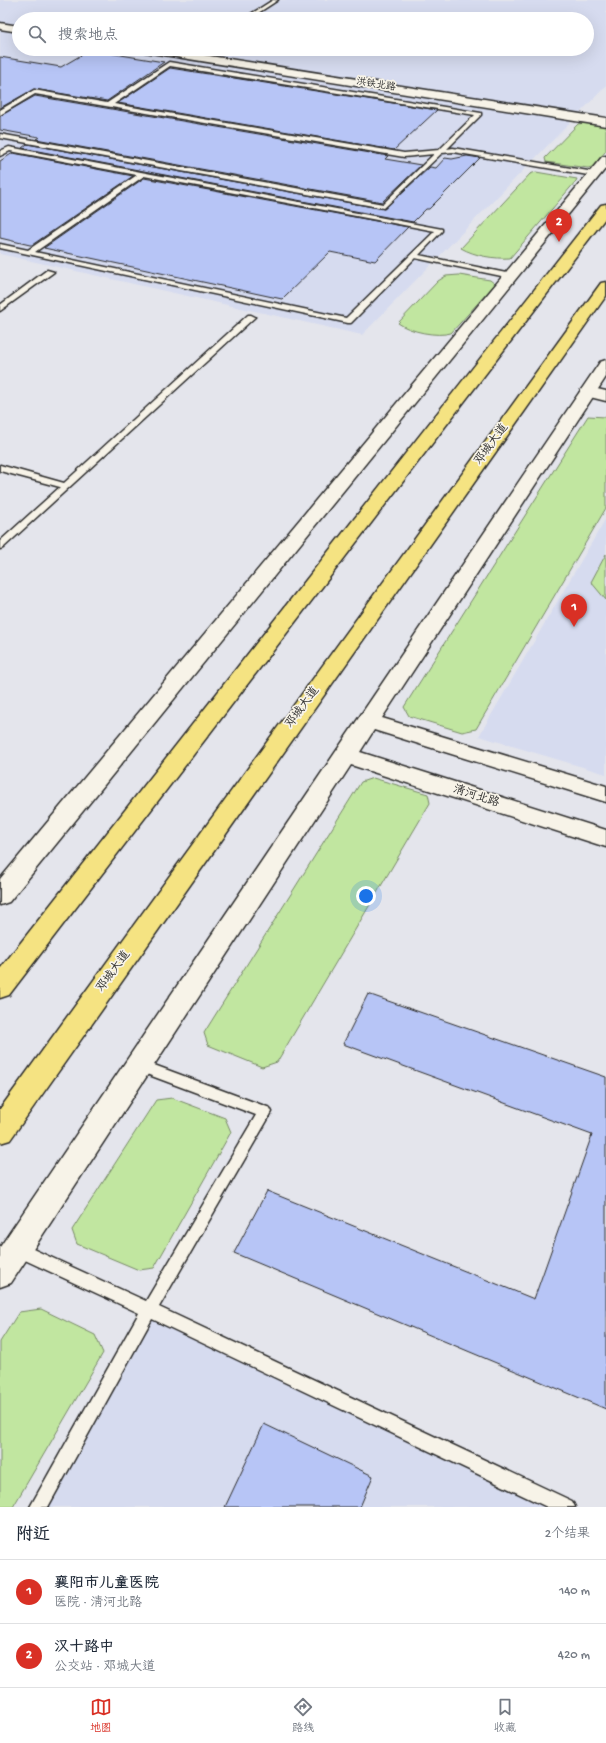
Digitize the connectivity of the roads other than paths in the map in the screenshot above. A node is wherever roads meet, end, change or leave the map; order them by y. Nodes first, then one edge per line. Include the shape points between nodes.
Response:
1 (276, 0) edge
2 (257, 12) edge
3 (0, 20) edge
4 (12, 22) edge
5 (0, 26) edge
6 (12, 28) edge
7 (222, 56) edge
8 (225, 56) edge
9 (108, 105) junction
10 (0, 113) edge
11 (606, 115) edge
12 (606, 122) edge
13 (0, 136) edge
14 (441, 151) junction
15 (0, 154) edge
16 (606, 160) edge
17 (143, 174) junction
18 (594, 174) junction
19 (606, 208) edge
20 (0, 246) edge
21 (30, 252) junction
22 (414, 256) junction
23 (50, 272) dead end
24 (511, 276) junction
25 (606, 286) edge
26 (0, 309) edge
27 (251, 317) dead end
28 (606, 365) edge
29 (597, 394) edge
30 (0, 468) edge
31 (66, 486) junction
32 (0, 546) edge
33 (368, 721) junction
34 (346, 755) junction
35 (606, 794) edge
36 (606, 839) edge
37 (0, 896) edge
38 (0, 988) edge
39 (138, 1065) junction
40 (0, 1131) edge
41 (16, 1249) junction
42 (0, 1273) edge
43 (149, 1310) junction
44 (39, 1507) edge
45 (566, 1507) edge

1 - 2 lane
3 - 4 street
5 - 6 street
7 - 12 street, 洪铁北路
8 - 11 street, 洪铁北路
9 - 10 lane via 34,92
9 - 14 lane via 404,155
9 - 14 lane via 169,64 479,114
13 - 14 lane via 384,206
14 - 18 lane via 453,150
15 - 17 lane via 8,149
16 - 18 street
17 - 21 lane
17 - 22 lane via 440,230
18 - 24 street
19 - 38 highway
20 - 21 lane
21 - 22 lane via 348,320
22 - 24 lane
23 - 26 lane
24 - 37 street
25 - 40 highway, 邓城大道
27 - 31 lane
28 - 29 street
29 - 33 street
30 - 31 lane
31 - 32 lane
33 - 34 street
33 - 35 street
34 - 36 street, 清河北路
34 - 39 street
39 - 41 street
39 - 43 lane via 265,1112
41 - 42 street
41 - 43 lane
43 - 44 lane
43 - 45 lane

